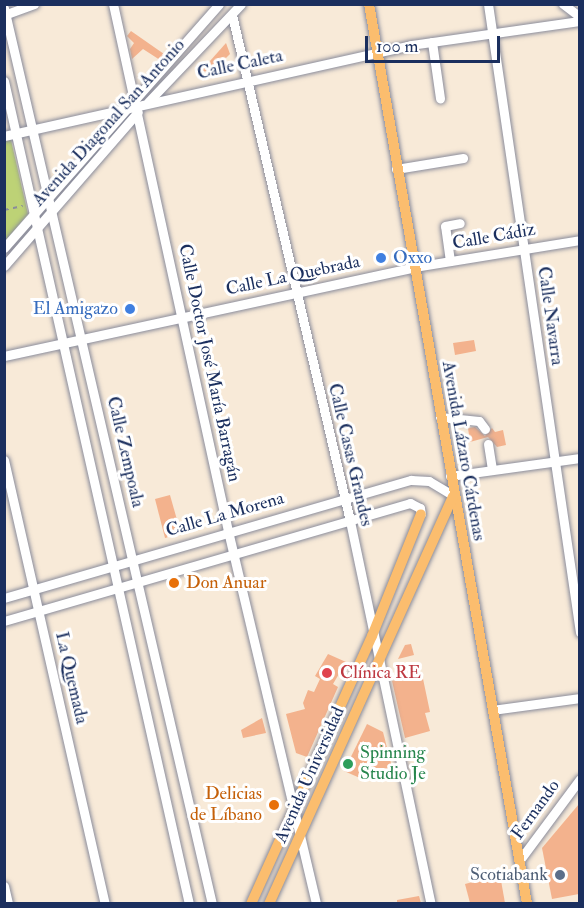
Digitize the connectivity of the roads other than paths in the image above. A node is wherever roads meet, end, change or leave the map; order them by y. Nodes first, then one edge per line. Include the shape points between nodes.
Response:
1 (34, 4) edge
2 (113, 4) edge
3 (219, 4) edge
4 (241, 4) edge
5 (369, 4) edge
6 (488, 4) edge
7 (563, 4) edge
8 (5, 13) edge
9 (232, 15) junction
10 (579, 19) edge
11 (492, 33) junction
12 (432, 42) junction
13 (377, 53) junction
14 (248, 80) junction
15 (4, 81) edge
16 (440, 98) dead end
17 (147, 102) junction
18 (134, 106) junction
19 (35, 129) junction
20 (18, 133) junction
21 (4, 136) edge
22 (463, 158) dead end
23 (396, 169) junction
24 (49, 197) junction
25 (33, 209) junction
26 (52, 212) junction
27 (460, 223) dead end
28 (38, 228) junction
29 (579, 240) edge
30 (4, 248) edge
31 (524, 248) junction
32 (450, 261) junction
33 (4, 266) edge
34 (414, 267) junction
35 (295, 292) junction
36 (182, 317) junction
37 (81, 340) junction
38 (62, 343) junction
39 (4, 356) edge
40 (440, 417) junction
41 (485, 429) dead end
42 (488, 444) dead end
43 (579, 458) edge
44 (4, 460) edge
45 (555, 461) junction
46 (492, 470) junction
47 (450, 476) junction
48 (453, 496) junction
49 (344, 499) junction
50 (421, 514) joint
51 (350, 521) junction
52 (228, 531) junction
53 (233, 553) junction
54 (133, 560) junction
55 (112, 566) junction
56 (138, 582) junction
57 (117, 588) junction
58 (34, 589) junction
59 (4, 598) edge
60 (39, 611) junction
61 (4, 621) edge
62 (579, 632) edge
63 (372, 636) junction
64 (378, 664) junction
65 (579, 698) edge
66 (492, 710) junction
67 (579, 779) edge
68 (294, 806) junction
69 (301, 835) junction
70 (519, 861) junction
71 (4, 886) edge
72 (8, 903) edge
73 (105, 903) edge
74 (189, 903) edge
75 (212, 903) edge
76 (251, 903) edge
77 (269, 903) edge
78 (316, 903) edge
79 (431, 903) edge
80 (527, 903) edge

1 - 8 street
2 - 18 street, Calle Doctor José María Barragán
3 - 18 street, Avenida Diagonal San Antonio
4 - 9 street, Avenida Diagonal San Antonio
5 - 13 main road, Avenida Lázaro Cárdenas
6 - 11 street, Calle Navarra
7 - 10 street
8 - 19 street, Calle Zempoala
9 - 14 street, Calle Casas Grandes
9 - 17 street, Avenida Diagonal San Antonio
10 - 11 street, Calle Caleta
11 - 12 street, Calle Caleta
11 - 31 street, Calle Navarra
12 - 13 street, Calle Caleta
12 - 16 street
13 - 14 street, Calle Caleta
13 - 23 main road, Avenida Lázaro Cárdenas
14 - 17 street, Calle Caleta
14 - 35 street, Calle Casas Grandes
15 - 20 street, Calle Zempoala
17 - 18 street, Calle Caleta
18 - 19 street, Calle Caleta
18 - 24 street, Avenida Diagonal San Antonio
18 - 26 street, Avenida Diagonal San Antonio
18 - 36 street, Calle Doctor José María Barragán
19 - 20 street, Calle Caleta
19 - 24 street, Calle Zempoala
20 - 21 street, Calle Caleta
20 - 25 street, Calle Zempoala
22 - 23 street
23 - 34 main road, Avenida Lázaro Cárdenas
24 - 25 street, Avenida Diagonal San Antonio
24 - 26 street, Calle Zempoala
25 - 28 street, Calle Zempoala
25 - 30 street, Avenida Diagonal San Antonio
26 - 28 street, Avenida Diagonal San Antonio
26 - 37 street, Calle Zempoala
27 - 32 street via 445,226
28 - 33 street, Avenida Diagonal San Antonio
28 - 38 street, Calle Zempoala
29 - 31 street, Calle Cádiz
31 - 32 street, Calle Cádiz
31 - 45 street, Calle Navarra
32 - 34 street, Calle Cádiz
34 - 35 street, Calle La Quebrada
34 - 40 main road, Avenida Lázaro Cárdenas
35 - 36 street, Calle La Quebrada
35 - 49 street, Calle Casas Grandes
36 - 37 street, Calle La Quebrada
36 - 52 street, Calle Doctor José María Barragán
37 - 38 street, Calle La Quebrada
37 - 54 street, Calle Zempoala
38 - 39 street, Calle La Quebrada
38 - 55 street, Calle Zempoala
40 - 41 street via 479,422
40 - 47 main road, Avenida Lázaro Cárdenas
42 - 46 street
43 - 45 street
44 - 58 street, La Quemada
45 - 46 street
45 - 62 street, Calle Navarra
46 - 47 street
47 - 48 main road, Avenida Lázaro Cárdenas
48 - 49 street, Calle La Morena via 438,484 420,480
48 - 64 main road, Avenida Universidad
48 - 66 main road, Avenida Lázaro Cárdenas
49 - 51 street, Calle Casas Grandes
49 - 52 street, Calle La Morena
50 - 51 street via 416,504 410,503
50 - 63 main road, Avenida Universidad
51 - 53 street
51 - 63 street, Calle Casas Grandes
52 - 53 street, Calle Doctor José María Barragán
52 - 54 street, Calle La Morena
53 - 56 street
53 - 68 street, Calle Doctor José María Barragán
54 - 55 street, Calle La Morena
54 - 56 street, Calle Zempoala
55 - 57 street, Calle Zempoala
55 - 58 street, Calle La Morena
56 - 57 street
56 - 75 street, Calle Zempoala
57 - 60 street
57 - 74 street, Calle Zempoala
58 - 59 street, Calle La Morena
58 - 60 street, La Quemada
60 - 61 street
60 - 73 street, La Quemada
63 - 64 street, Calle Casas Grandes
63 - 68 main road, Avenida Universidad
64 - 69 main road, Avenida Universidad
64 - 79 street, Calle Casas Grandes
65 - 66 street
66 - 70 main road, Avenida Lázaro Cárdenas
67 - 70 street, Fernando
68 - 69 street, Calle Doctor José María Barragán
68 - 76 main road, Avenida Universidad
69 - 77 main road, Avenida Universidad
69 - 78 street, Calle Doctor José María Barragán
70 - 80 main road, Avenida Lázaro Cárdenas
71 - 72 street

